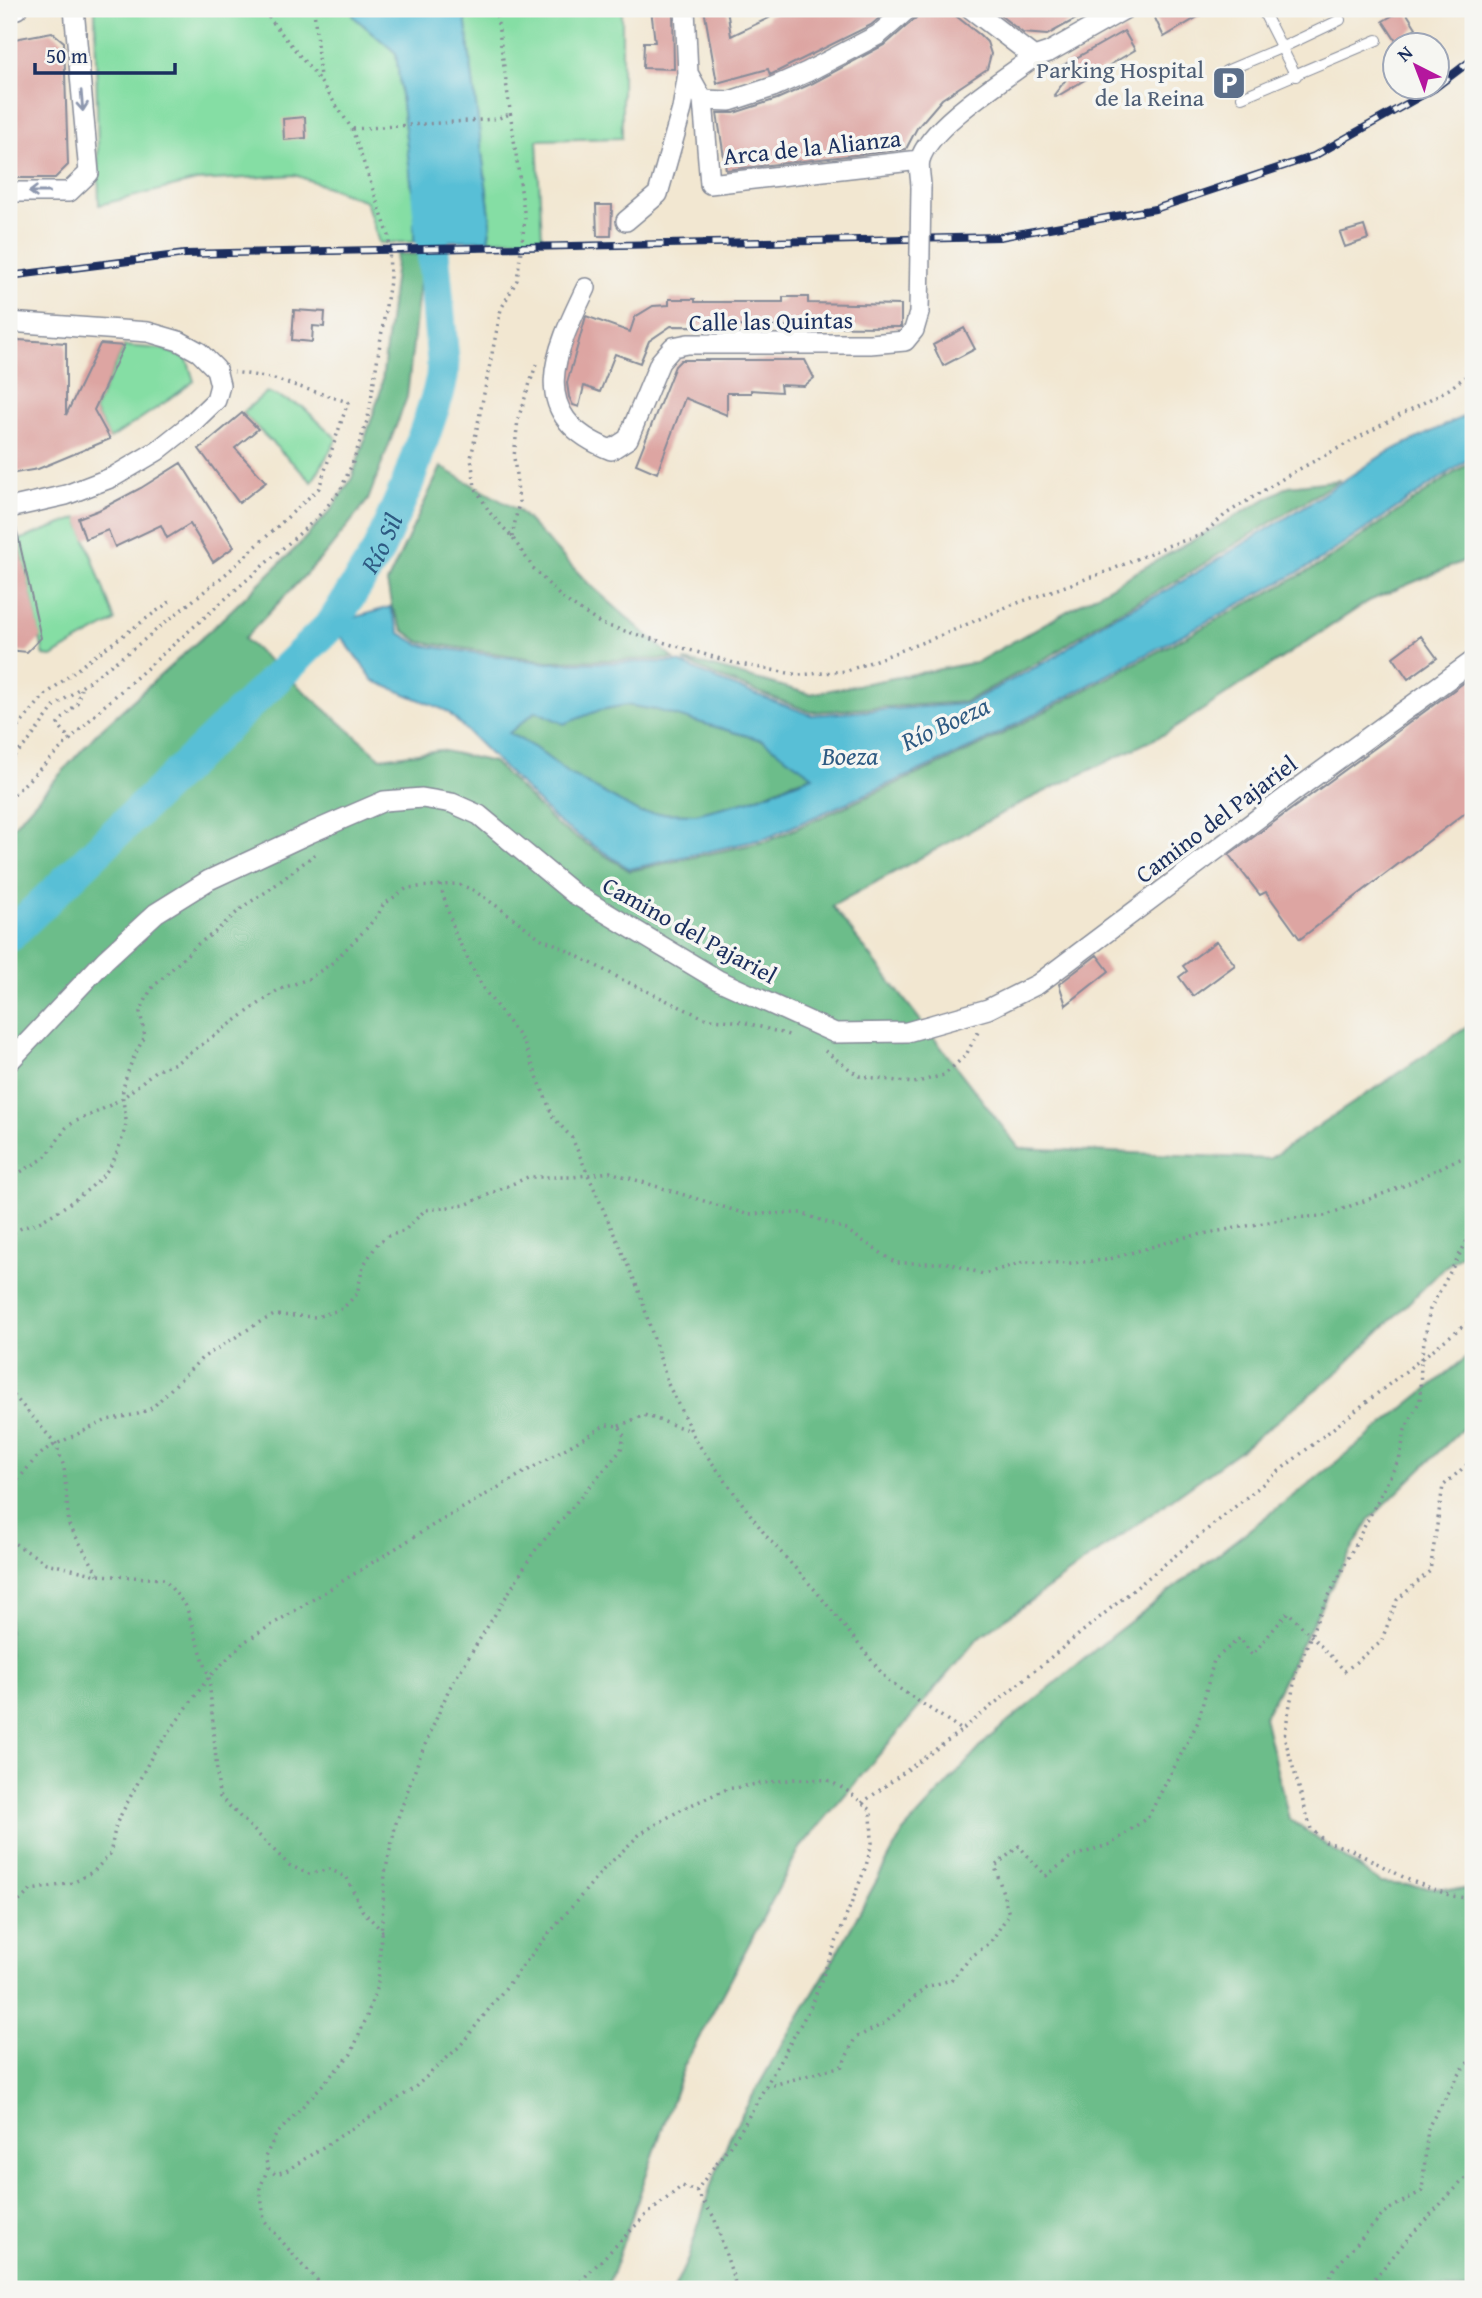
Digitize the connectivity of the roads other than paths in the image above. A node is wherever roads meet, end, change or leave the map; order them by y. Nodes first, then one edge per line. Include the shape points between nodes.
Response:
1 (17, 9) edge
2 (74, 9) edge
3 (685, 9) edge
4 (908, 9) edge
5 (971, 9) edge
6 (1125, 9) edge
7 (1262, 9) edge
8 (9, 10) edge
9 (1340, 20) dead end
10 (1377, 40) dead end
11 (1283, 47) junction
12 (1034, 57) junction
13 (1226, 71) dead end
14 (688, 74) junction
15 (1296, 76) junction
16 (1242, 97) dead end
17 (704, 100) junction
18 (920, 160) junction
19 (9, 192) edge
20 (626, 221) dead end
21 (586, 288) dead end
22 (9, 322) edge
23 (9, 508) edge
24 (1473, 661) edge
25 (9, 1062) edge

1 - 8 street
2 -> 19 street via 89,173 69,192
3 - 14 street
4 - 17 street via 878,35 807,72 730,101
5 - 12 street
6 - 12 street
7 - 11 lane
9 - 11 lane
10 - 15 lane
11 - 13 lane
11 - 15 lane
12 - 18 street via 951,118
14 - 17 street
14 - 20 street via 658,194
15 - 16 lane
17 - 18 street, Arca de la Alianza via 710,184
18 - 21 street, Calle las Quintas, bridge via 919,313 905,341 673,347 660,362 628,439 611,450 579,433 555,404 555,364
22 - 23 street via 148,332 179,341 216,369 220,384 216,400 191,424 113,477 66,495
24 - 25 street, Camino del Pajariel via 1038,984 988,1009 907,1032 835,1033 718,980 573,893 479,815 452,803 422,798 384,802 319,830 209,880 156,913

